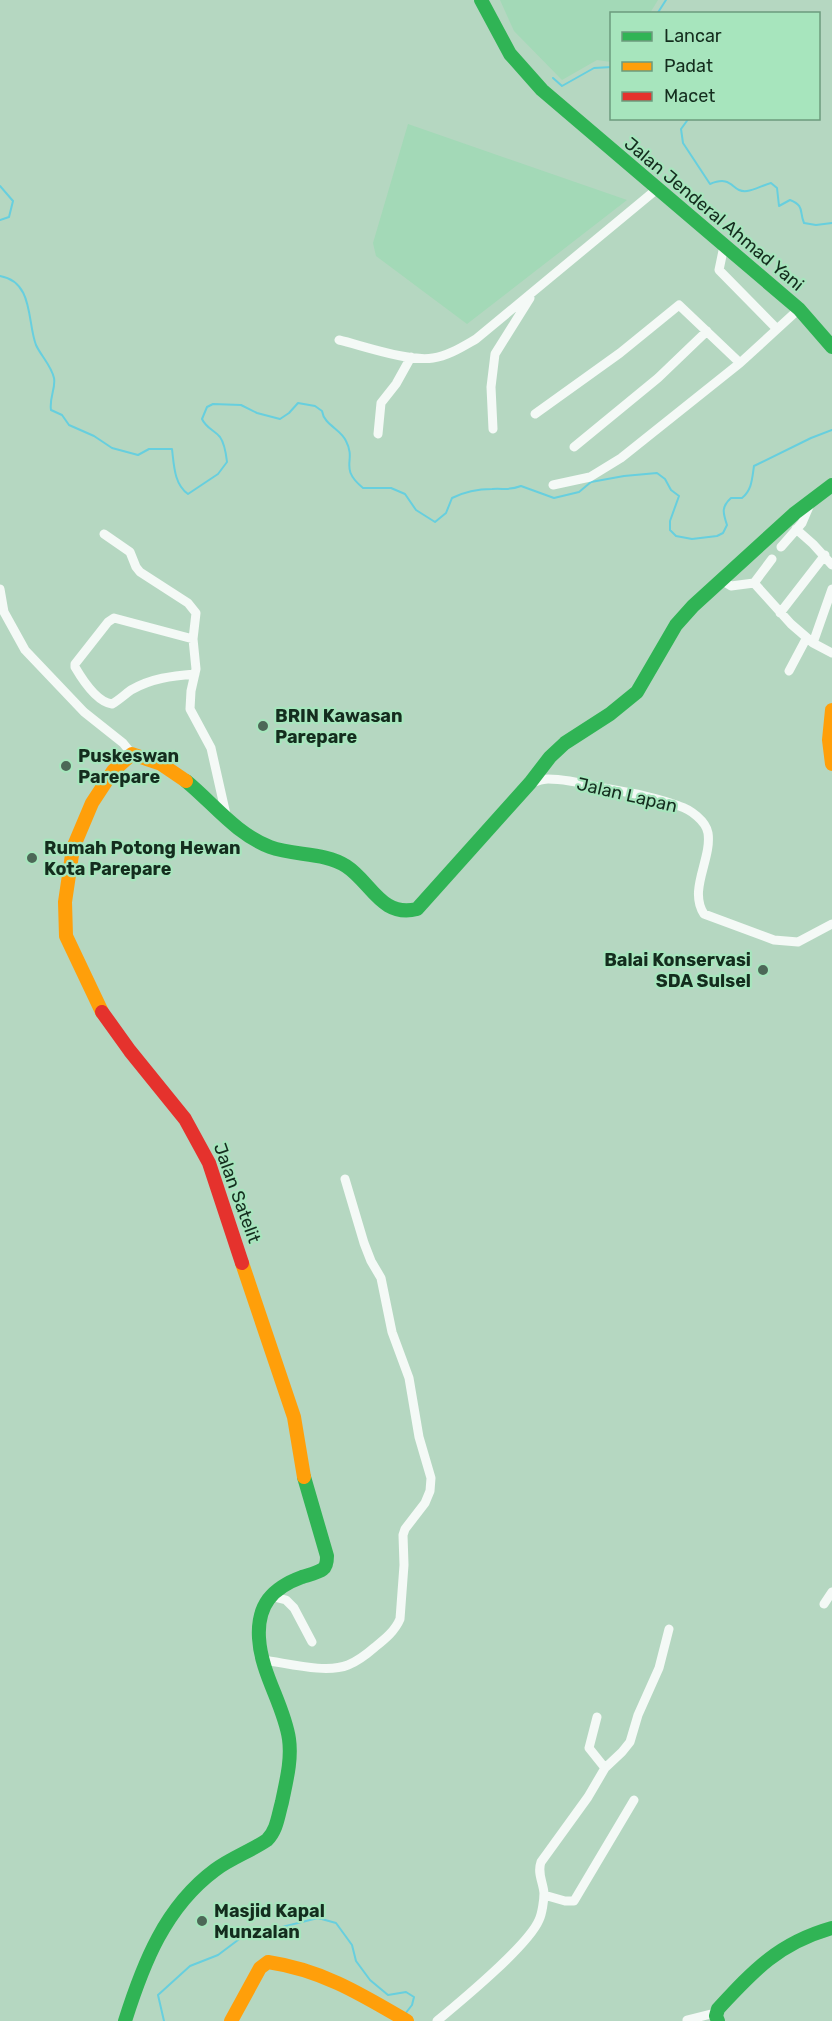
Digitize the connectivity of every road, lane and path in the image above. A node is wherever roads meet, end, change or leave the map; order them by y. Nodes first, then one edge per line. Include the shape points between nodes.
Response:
1 (481, 0) edge
2 (657, 189) junction
3 (724, 246) junction
4 (534, 291) junction
5 (799, 309) junction
6 (777, 329) junction
7 (707, 331) junction
8 (339, 340) dead end
9 (832, 347) edge
10 (411, 357) junction
11 (740, 363) junction
12 (536, 414) dead end
13 (493, 429) dead end
14 (378, 434) dead end
15 (574, 447) dead end
16 (553, 485) dead end
17 (832, 485) edge
18 (813, 498) junction
19 (796, 529) junction
20 (104, 534) dead end
21 (781, 547) dead end
22 (825, 555) junction
23 (772, 560) dead end
24 (832, 565) edge
25 (721, 580) junction
26 (754, 583) junction
27 (0, 589) edge
28 (832, 589) edge
29 (2, 610) edge
30 (780, 613) junction
31 (193, 639) junction
32 (809, 641) junction
33 (832, 653) edge
34 (789, 671) dead end
35 (195, 674) junction
36 (832, 710) edge
37 (132, 754) junction
38 (832, 764) edge
39 (530, 783) junction
40 (227, 819) junction
41 (832, 924) edge
42 (345, 1179) dead end
43 (832, 1592) edge
44 (270, 1596) junction
45 (824, 1604) dead end
46 (669, 1629) dead end
47 (312, 1642) dead end
48 (263, 1660) junction
49 (597, 1717) dead end
50 (605, 1768) junction
51 (634, 1800) dead end
52 (544, 1895) junction
53 (832, 1928) edge
54 (449, 2011) junction
55 (403, 2019) edge
56 (717, 2019) edge
57 (687, 2020) edge
58 (125, 2021) edge
59 (231, 2021) edge
60 (437, 2021) edge
61 (445, 2021) edge

1 - 2 main road, Jalan Jenderal Ahmad Yani via 522,69
2 - 3 main road, Jalan Jenderal Ahmad Yani
2 - 4 street
3 - 5 main road, Jalan Jenderal Ahmad Yani
3 - 6 street via 719,270
4 - 10 street via 459,350 430,359
4 - 13 street via 495,354 491,387
5 - 6 street
5 - 9 main road, Jalan Jenderal Ahmad Yani
6 - 11 street
7 - 11 street
7 - 12 street via 679,304
7 - 15 street via 658,378
8 - 10 street
10 - 14 street via 381,403
11 - 16 street via 621,458 590,477
17 - 18 main road
18 - 19 street
18 - 25 main road
19 - 21 street
19 - 22 street
20 - 31 street via 130,552 140,572 192,606
22 - 24 street
22 - 30 street
23 - 26 street
25 - 26 street via 731,586
25 - 39 main road via 676,625 637,692 565,743
26 - 30 street
27 - 29 street
28 - 32 street
29 - 37 street via 32,658
30 - 32 street
31 - 35 street
31 - 35 street via 114,618 75,666 108,704 150,681
32 - 33 street
32 - 34 street
35 - 40 street via 190,709 212,748
36 - 38 main road
37 - 40 main road via 185,781
37 - 44 main road, Jalan Satelit via 113,771 92,803 76,840 66,891 66,936 99,1008 185,1119 209,1163 294,1418 300,1459 327,1562 323,1569 278,1588
39 - 40 main road via 417,909 410,912 389,906 339,862 257,841
39 - 41 street, Jalan Lapan via 547,779 628,792 681,806 698,816 708,832 698,896 704,914 774,940 798,942
42 - 48 street via 364,1244 381,1278 392,1332 410,1378 419,1437 429,1467 430,1491 403,1535 400,1619 388,1636 359,1660 340,1668
43 - 45 street
44 - 47 street via 286,1600 294,1608
44 - 48 main road via 262,1606 258,1622
46 - 50 street via 630,1742
48 - 58 main road via 283,1714 291,1751 273,1834 201,1881 172,1912 143,1965
49 - 50 street via 590,1748
50 - 52 street via 538,1869
51 - 52 street via 574,1900
52 - 54 street via 539,1921 528,1936
53 - 56 main road via 784,1946 718,2009
54 - 60 street
54 - 61 street
55 - 59 main road via 341,1982 288,1964 268,1962 260,1968
56 - 57 street via 711,2014

